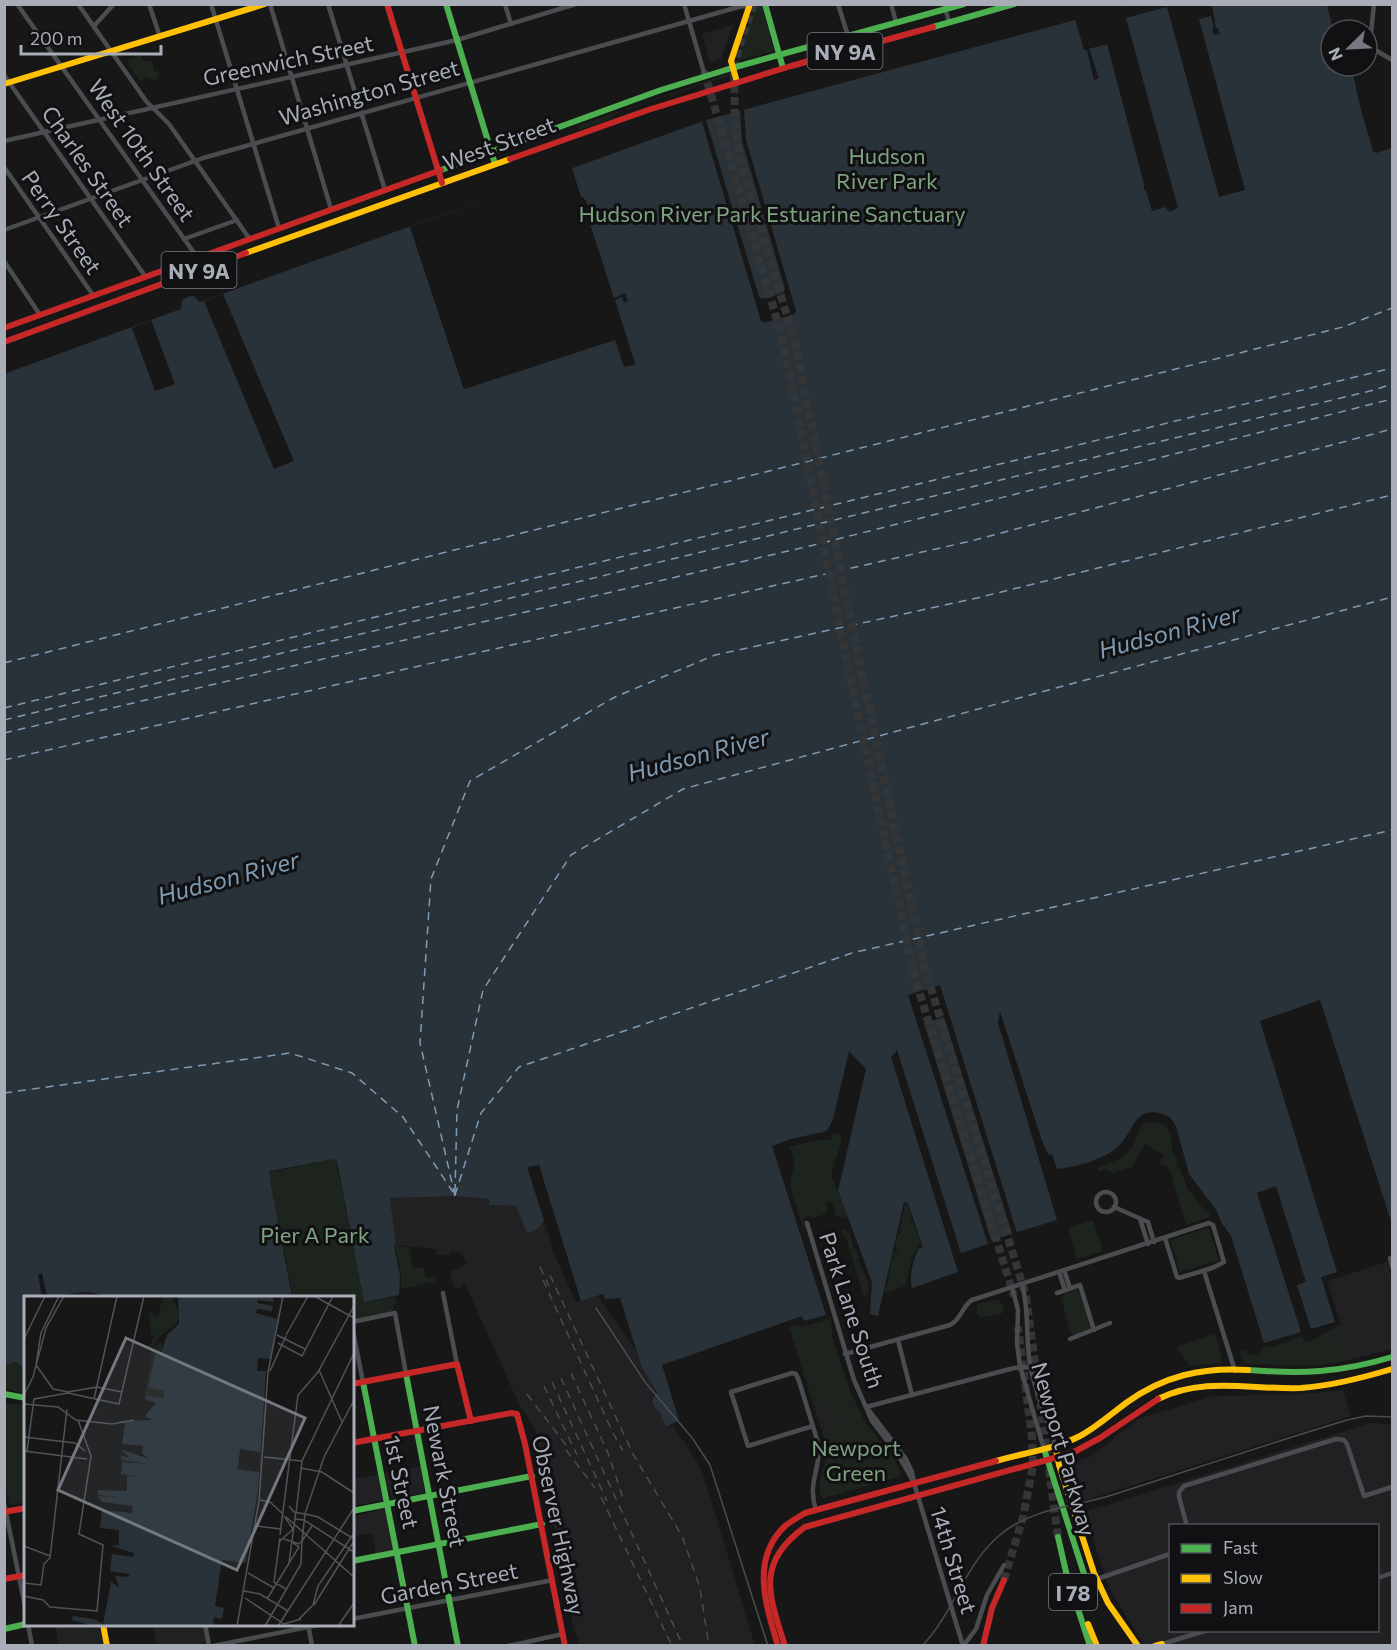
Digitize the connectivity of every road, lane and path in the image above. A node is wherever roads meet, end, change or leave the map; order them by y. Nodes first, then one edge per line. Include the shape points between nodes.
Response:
1 (17, 4) edge
2 (78, 4) edge
3 (114, 4) edge
4 (149, 4) edge
5 (211, 4) edge
6 (265, 4) edge
7 (270, 4) edge
8 (328, 4) edge
9 (387, 4) edge
10 (446, 4) edge
11 (505, 4) edge
12 (576, 4) edge
13 (684, 4) edge
14 (765, 4) edge
15 (838, 4) edge
16 (891, 4) edge
17 (964, 4) edge
18 (1014, 4) edge
19 (1374, 4) edge
20 (565, 6) edge
21 (750, 6) edge
22 (945, 7) edge
23 (998, 7) edge
24 (216, 20) junction
25 (689, 22) junction
26 (949, 22) junction
27 (897, 23) junction
28 (511, 24) junction
29 (94, 26) junction
30 (848, 36) junction
31 (160, 37) junction
32 (457, 40) junction
33 (112, 52) junction
34 (402, 52) junction
35 (780, 54) junction
36 (1392, 60) edge
37 (346, 64) junction
38 (62, 67) junction
39 (732, 68) junction
40 (783, 68) junction
41 (4, 75) edge
42 (291, 76) junction
43 (705, 76) junction
44 (471, 82) junction
45 (737, 82) junction
46 (7, 84) edge
47 (236, 88) junction
48 (416, 98) junction
49 (152, 106) junction
50 (362, 114) junction
51 (99, 119) junction
52 (307, 129) junction
53 (43, 132) junction
54 (4, 141) edge
55 (253, 144) junction
56 (491, 151) junction
57 (195, 160) junction
58 (495, 164) junction
59 (4, 167) edge
60 (438, 170) junction
61 (141, 179) junction
62 (442, 183) junction
63 (385, 190) junction
64 (90, 198) junction
65 (331, 209) junction
66 (39, 217) junction
67 (237, 220) junction
68 (279, 228) junction
69 (4, 230) edge
70 (249, 238) junction
71 (184, 239) junction
72 (197, 257) junction
73 (4, 261) edge
74 (145, 276) junction
75 (93, 295) junction
76 (40, 315) junction
77 (4, 328) edge
78 (4, 342) edge
79 (1114, 1207) junction
80 (1140, 1219) junction
81 (807, 1223) dead end
82 (1165, 1238) junction
83 (1154, 1242) junction
84 (1148, 1244) junction
85 (1390, 1258) dead end
86 (1392, 1267) edge
87 (1204, 1270) junction
88 (1062, 1271) junction
89 (1022, 1284) junction
90 (1012, 1287) junction
91 (1068, 1289) junction
92 (443, 1293) dead end
93 (1057, 1293) dead end
94 (354, 1323) edge
95 (1110, 1323) dead end
96 (1094, 1330) junction
97 (354, 1335) edge
98 (1070, 1339) dead end
99 (897, 1340) junction
100 (844, 1354) junction
101 (1392, 1358) edge
102 (456, 1364) junction
103 (1020, 1366) junction
104 (1030, 1367) junction
105 (1392, 1369) edge
106 (1235, 1371) junction
107 (406, 1374) junction
108 (363, 1382) junction
109 (354, 1384) edge
110 (4, 1394) edge
111 (912, 1395) junction
112 (24, 1398) edge
113 (866, 1407) junction
114 (471, 1421) junction
115 (813, 1426) junction
116 (417, 1432) junction
117 (375, 1440) junction
118 (354, 1443) edge
119 (1055, 1446) junction
120 (1044, 1449) junction
121 (1058, 1457) junction
122 (1047, 1460) junction
123 (532, 1476) junction
124 (914, 1483) junction
125 (1392, 1487) edge
126 (429, 1496) junction
127 (918, 1496) junction
128 (4, 1503) edge
129 (388, 1504) junction
130 (24, 1508) edge
131 (816, 1510) junction
132 (354, 1511) edge
133 (5, 1512) edge
134 (821, 1522) junction
135 (542, 1524) junction
136 (1186, 1524) edge
137 (1058, 1537) tunnel mouth
138 (439, 1544) junction
139 (398, 1553) junction
140 (1169, 1554) edge
141 (354, 1561) edge
142 (1004, 1565) dead end
143 (22, 1575) edge
144 (4, 1579) edge
145 (1097, 1579) junction
146 (553, 1580) junction
147 (1004, 1580) tunnel mouth
148 (1072, 1590) junction
149 (24, 1593) edge
150 (450, 1600) junction
151 (409, 1608) junction
152 (354, 1619) edge
153 (24, 1625) edge
154 (27, 1626) edge
155 (103, 1626) edge
156 (206, 1626) edge
157 (308, 1626) edge
158 (4, 1629) edge
159 (1201, 1632) edge
160 (563, 1634) junction
161 (1138, 1644) edge
162 (1159, 1645) edge
163 (32, 1646) edge
164 (107, 1646) edge
165 (211, 1646) edge
166 (312, 1646) edge
167 (416, 1646) edge
168 (458, 1646) edge
169 (508, 1646) edge
170 (565, 1646) edge
171 (778, 1646) edge
172 (785, 1646) edge
173 (963, 1646) edge
174 (983, 1646) edge
175 (1090, 1646) edge
176 (1097, 1646) edge

1 - 38 street, West 10th Street
2 - 29 street
3 - 29 street
4 - 31 street
5 - 24 street
6 - 24 main road
7 - 42 street
8 - 37 street
9 - 34 main road
10 - 32 main road
11 - 28 street
12 - 20 street, Greenwich Street
13 - 25 street
14 - 35 main road
15 - 30 street
16 - 27 street
17 - 22 main road, West Street / NY 9A
18 - 23 main road, West Street / NY 9A
19 - 36 street via 1370,43
20 - 28 street, Greenwich Street
21 - 25 street, Washington Street
21 - 39 main road
22 - 26 street
22 - 27 main road, West Street / NY 9A
23 - 26 main road, West Street / NY 9A
24 - 31 main road
24 - 47 street
25 - 43 street
25 - 44 street, Washington Street
26 - 40 main road, West Street / NY 9A
27 - 30 main road, West Street / NY 9A
28 - 32 street, Greenwich Street
29 - 33 street
30 - 35 main road, West Street / NY 9A
31 - 33 main road
32 - 34 street, Greenwich Street
32 - 44 main road
33 - 38 main road
33 - 49 street
34 - 37 street, Greenwich Street
34 - 48 main road
35 - 39 main road, West Street / NY 9A
35 - 40 main road
37 - 42 street, Greenwich Street
37 - 50 street
38 - 46 main road
38 - 51 street, West 10th Street
39 - 43 main road, West Street / NY 9A
39 - 45 main road
40 - 45 main road, West Street / NY 9A
41 - 46 street, Charles Street
42 - 47 street, Greenwich Street
42 - 52 street
43 - 56 main road, West Street / NY 9A
44 - 48 street, Washington Street
44 - 56 main road
45 - 58 main road, West Street / NY 9A
46 - 53 street, Charles Street
47 - 49 street, Greenwich Street
47 - 55 street
48 - 50 street, Washington Street
48 - 60 main road
49 - 51 street, Greenwich Street
49 - 57 street
50 - 52 street, Washington Street
50 - 63 street
51 - 53 street, Greenwich Street
51 - 61 street, West 10th Street
52 - 55 street, Washington Street
52 - 65 street
53 - 54 street, Greenwich Street
53 - 64 street, Charles Street
55 - 57 street, Washington Street
55 - 68 street
56 - 58 main road
56 - 60 main road, West Street / NY 9A
57 - 61 street, Washington Street
57 - 67 street
58 - 62 main road, West Street / NY 9A
59 - 66 street, Perry Street
60 - 62 main road
60 - 63 main road, West Street / NY 9A
61 - 64 street, Washington Street
61 - 71 street, West 10th Street
62 - 78 main road, West Street / NY 9A
63 - 65 main road, West Street / NY 9A
64 - 66 street, Washington Street
64 - 74 street, Charles Street
65 - 68 main road, West Street / NY 9A
66 - 69 street, Washington Street
66 - 75 street, Perry Street
67 - 70 street
67 - 71 street
68 - 70 main road, West Street / NY 9A
70 - 72 main road, West Street / NY 9A
71 - 72 street, West 10th Street
72 - 74 main road, West Street / NY 9A
73 - 76 street
74 - 75 main road, West Street / NY 9A
75 - 76 main road, West Street / NY 9A
76 - 77 main road, West Street / NY 9A
79 - 79 street via 1112,1194 1106,1192 1097,1197 1096,1206 1101,1211
79 - 80 street
80 - 83 street via 1148,1221
80 - 84 street
81 - 100 street, Park Lane South
82 - 83 street
82 - 87 street via 1179,1278
82 - 87 street via 1213,1225 1224,1262
83 - 84 street
84 - 88 street
85 - 86 street
87 - 106 street
88 - 89 street
88 - 91 street
89 - 90 street
89 - 104 street, Newport Parkway via 1028,1312
90 - 99 street via 969,1301 954,1324
90 - 103 street, Newport Parkway via 1018,1310
91 - 93 street
91 - 96 street via 1080,1285
92 - 102 street
94 - 107 street, Newark Street via 395,1313
95 - 96 street
96 - 98 street
97 - 108 street, 1st Street
99 - 100 street
99 - 111 street
100 - 113 street, Park Lane South
101 - 106 main road via 1304,1373
102 - 107 main road
102 - 114 main road
103 - 104 street
103 - 111 street
103 - 120 street, Newport Parkway
104 - 119 street, Newport Parkway
105 - 121 main road via 1323,1386 1207,1386 1179,1390 1152,1401 1086,1447
106 - 119 main road via 1194,1372 1167,1380 1087,1433
107 - 108 main road
107 - 116 main road, Newark Street
108 - 109 main road
108 - 117 main road, 1st Street
110 - 112 main road
111 - 113 street
113 - 124 street, Park Lane South
114 - 116 main road
114 - 123 main road, Observer Highway via 516,1413
115 - 115 street via 795,1373 731,1392 748,1446
115 - 131 street via 819,1449 812,1485
116 - 117 main road
116 - 126 main road, Newark Street
117 - 118 main road
117 - 129 main road, 1st Street
119 - 120 main road
119 - 121 main road, Newport Parkway
120 - 122 main road, Newport Parkway
120 - 124 main road
121 - 122 main road
121 - 145 main road, Newport Parkway
122 - 127 main road
122 - 145 main road, Newport Parkway via 1078,1560 1088,1583
123 - 126 main road
123 - 135 main road, Observer Highway
124 - 127 street, 14th Street
124 - 131 main road
125 - 136 street via 1364,1496 1347,1444 1336,1439 1184,1486 1179,1497
126 - 129 main road
126 - 138 main road, Newark Street
127 - 134 main road
127 - 173 street, 14th Street
128 - 133 street
129 - 132 main road
129 - 139 main road, 1st Street
130 - 133 main road
131 - 134 main road
131 - 171 main road via 787,1526 772,1543 765,1560 763,1593
133 - 143 street
134 - 172 main road via 791,1537 772,1564 770,1593
135 - 138 main road
135 - 146 main road, Observer Highway
137 - 148 main road, I 78
138 - 139 main road
138 - 150 main road, Newark Street
139 - 141 main road
139 - 151 main road, 1st Street
140 - 145 street
142 - 173 street via 987,1594 975,1629
143 - 144 main road
143 - 149 street
145 - 161 main road, Newport Parkway via 1108,1603
146 - 150 street, Garden Street
146 - 160 main road, Observer Highway
147 - 174 main road
148 - 175 main road, I 78
148 - 176 main road, I 78
150 - 151 street, Garden Street
150 - 168 main road, Newark Street
151 - 152 street, Garden Street
151 - 167 main road, 1st Street
153 - 158 main road
154 - 163 street
155 - 164 main road
156 - 165 street
157 - 165 street
157 - 166 street
159 - 162 street
160 - 169 street
160 - 170 main road, Observer Highway

